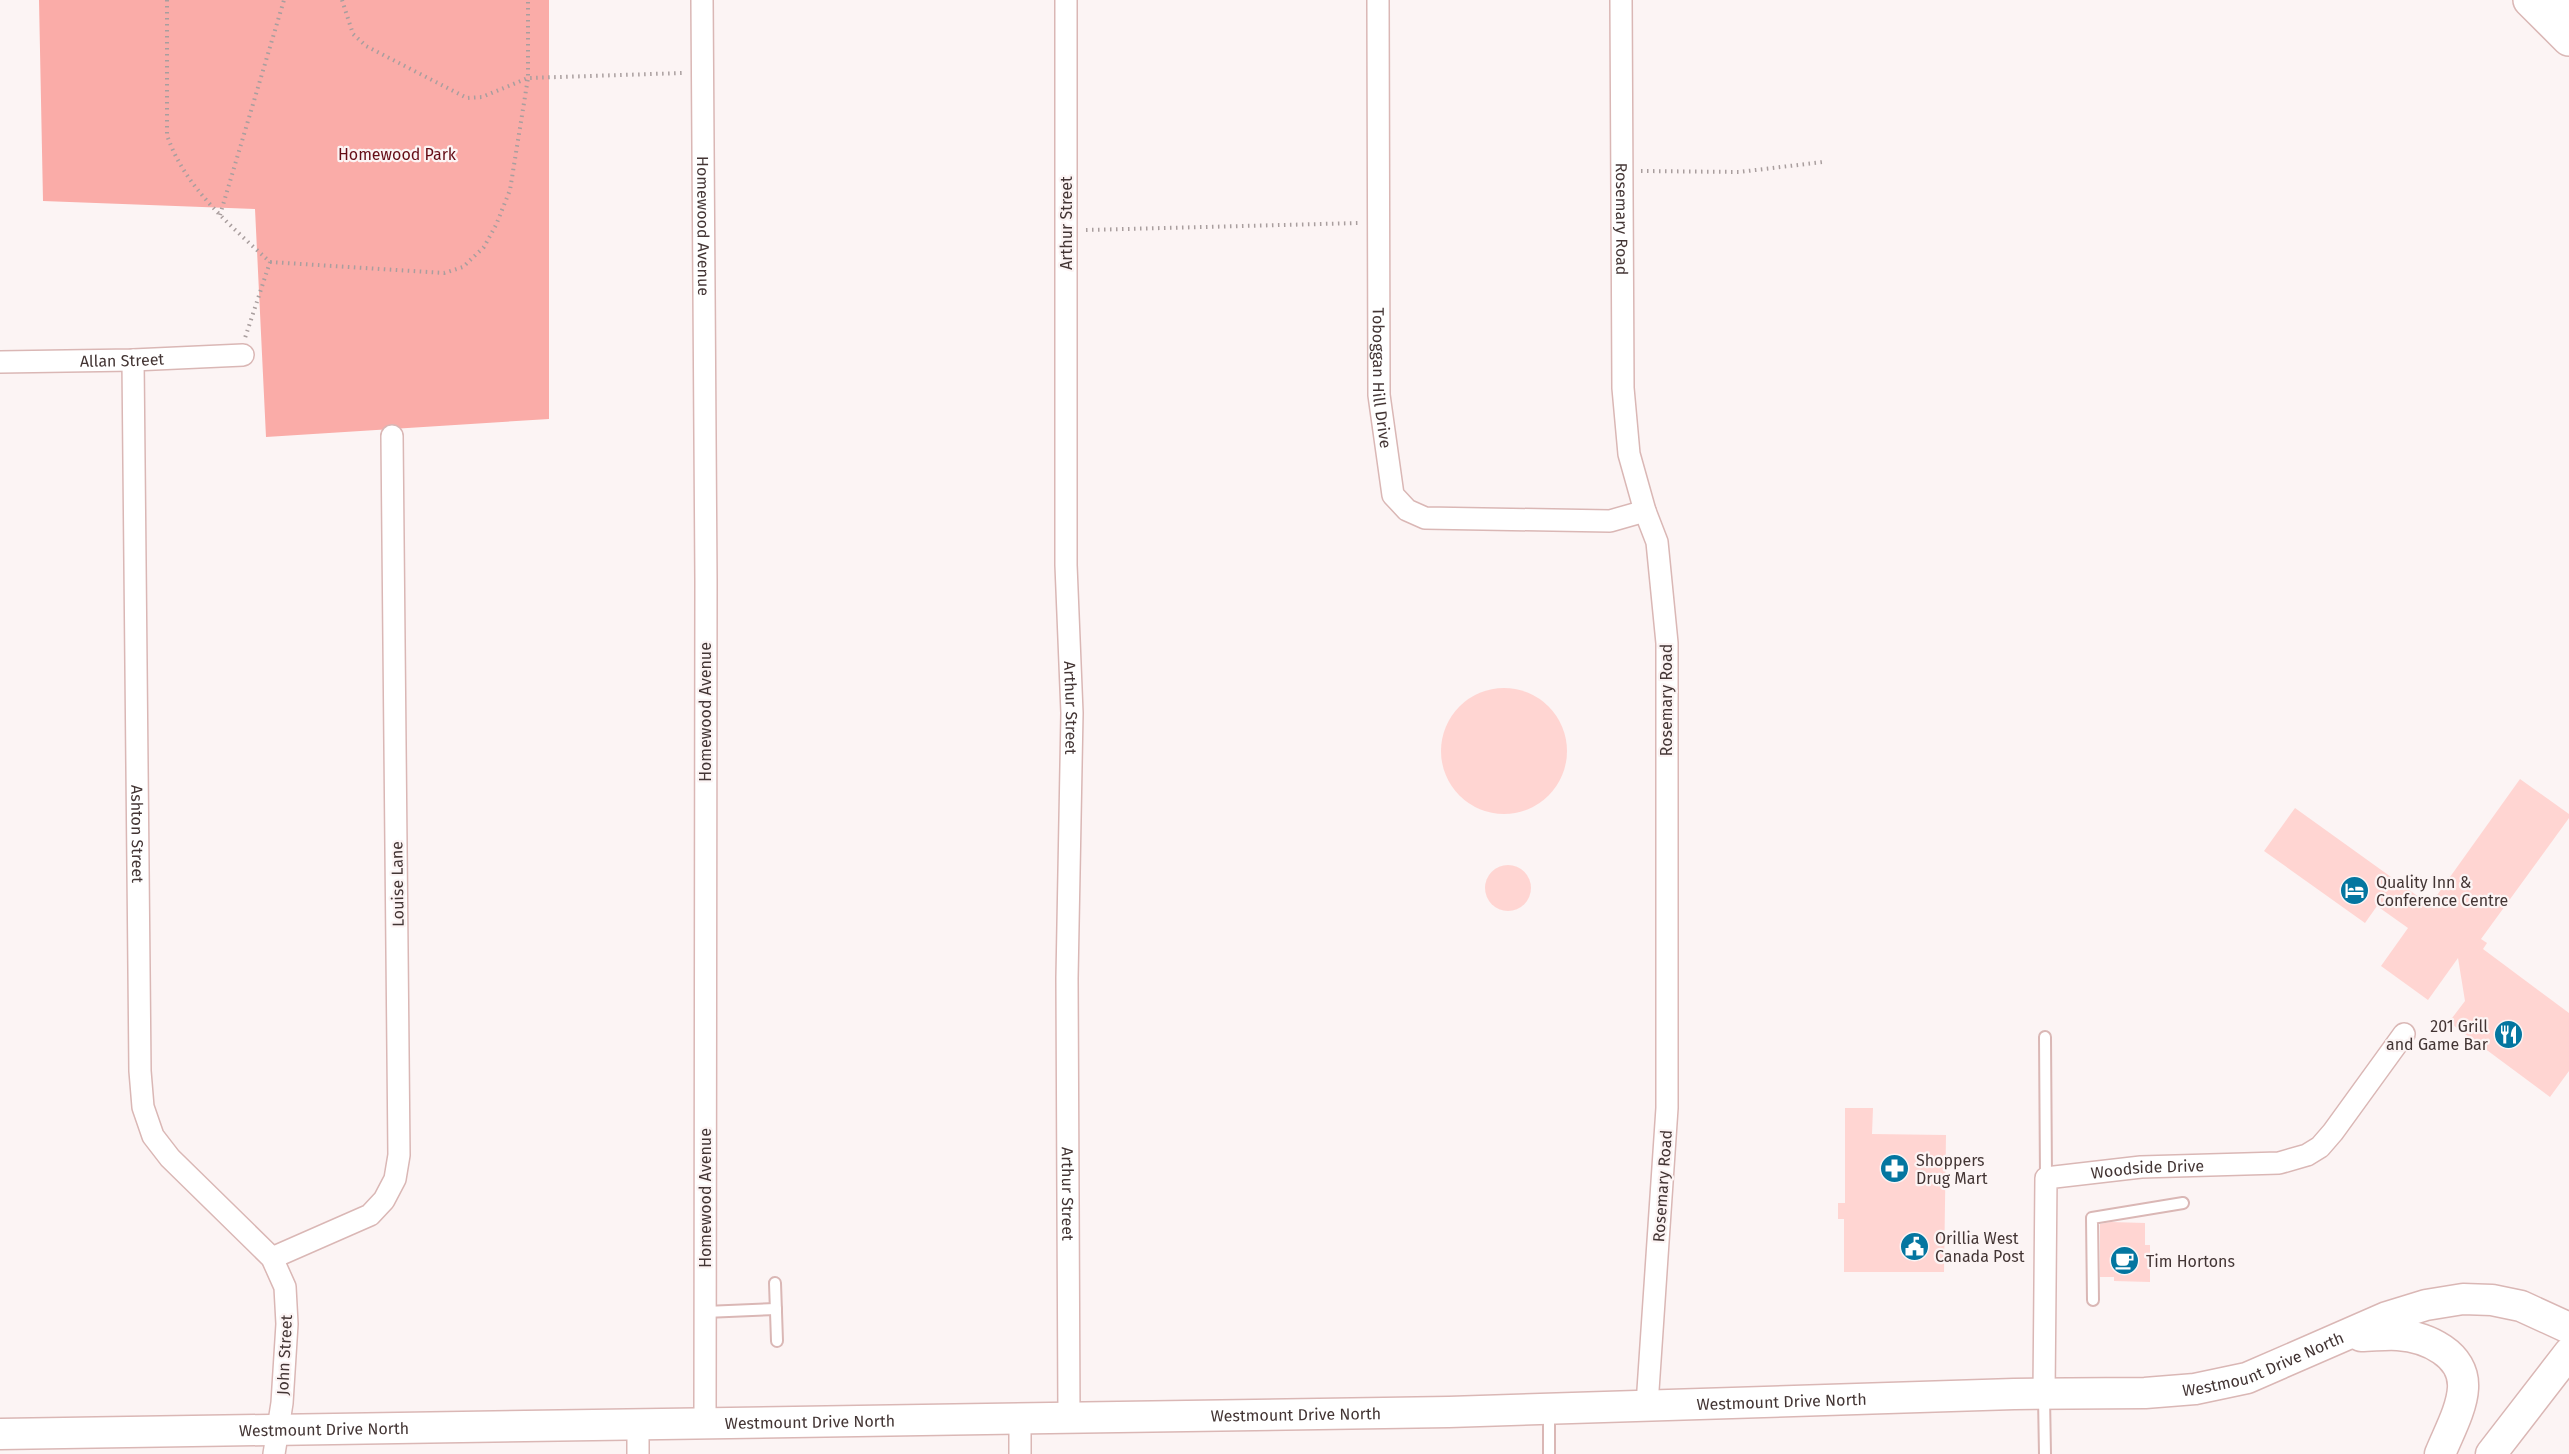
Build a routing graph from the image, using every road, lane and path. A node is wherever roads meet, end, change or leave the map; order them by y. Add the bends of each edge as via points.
1 (167, 0) edge
2 (284, 0) edge
3 (342, 0) edge
4 (528, 0) edge
5 (702, 0) edge
6 (1066, 0) edge
7 (1378, 0) edge
8 (1621, 0) edge
9 (2530, 0) edge
10 (2569, 39) edge
11 (702, 73) junction
12 (528, 78) junction
13 (1823, 162) dead end
14 (1622, 171) junction
15 (219, 215) junction
16 (1379, 223) junction
17 (1066, 231) junction
18 (270, 262) junction
19 (243, 355) joint
20 (133, 360) junction
21 (0, 362) edge
22 (392, 436) dead end
23 (1645, 511) junction
24 (2404, 1034) dead end
25 (2045, 1037) dead end
26 (2046, 1178) junction
27 (2184, 1203) dead end
28 (272, 1258) junction
29 (775, 1283) dead end
30 (2093, 1300) dead end
31 (776, 1309) junction
32 (705, 1312) junction
33 (2569, 1328) edge
34 (2340, 1337) junction
35 (777, 1341) dead end
36 (2569, 1353) edge
37 (2044, 1394) junction
38 (1647, 1405) junction
39 (1549, 1409) junction
40 (1020, 1417) junction
41 (1069, 1417) junction
42 (705, 1424) junction
43 (0, 1434) edge
44 (638, 1440) edge
45 (276, 1442) edge
46 (1020, 1454) edge
47 (1549, 1454) edge
48 (2045, 1454) edge
49 (2440, 1454) edge
50 (2491, 1454) edge

1 - 15 path via 167,135 181,167
2 - 15 path
3 - 12 path via 353,34 366,46 467,98 482,97
4 - 12 path
5 - 11 street, Homewood Avenue
6 - 17 street, Arthur Street
7 - 16 street, Toboggan Hill Drive
8 - 14 street, Rosemary Road
9 - 10 highway
11 - 12 path
11 - 32 street, Homewood Avenue
12 - 18 path via 510,190 484,247 463,267 444,273
13 - 14 path via 1739,172
14 - 23 street, Rosemary Road via 1623,388 1629,454
15 - 18 path
16 - 17 path
16 - 23 street, Toboggan Hill Drive via 1379,395 1393,495 1407,510 1425,518 1610,521
17 - 41 street, Arthur Street via 1066,565 1072,713 1067,978
18 - 19 path
19 - 20 street, Allan Street
20 - 21 street, Allan Street
20 - 28 street, Ashton Street via 142,1107 153,1136 170,1158
22 - 28 street, Louise Lane via 399,1155 396,1179 370,1215
23 - 38 street, Rosemary Road via 1657,542 1667,679 1667,1108
24 - 26 street, Woodside Drive via 2333,1132 2307,1155 2279,1163 2141,1167
25 - 26 lane
26 - 37 street
27 - 30 lane via 2092,1218
28 - 45 street, John Street via 285,1287 287,1324
29 - 31 lane
31 - 32 lane
31 - 35 lane
32 - 42 street, Homewood Avenue
33 - 34 street, Westmount Drive North via 2521,1306 2463,1299 2406,1311
34 - 37 street, Westmount Drive North via 2247,1378 2195,1389
34 - 49 street via 2398,1335 2433,1344 2451,1356 2459,1367 2463,1389
36 - 50 street
37 - 38 street, Westmount Drive North
37 - 48 lane
38 - 39 street, Westmount Drive North
39 - 41 street, Westmount Drive North
39 - 47 lane
40 - 41 street, Westmount Drive North
40 - 42 street, Westmount Drive North
40 - 46 street
42 - 44 street, Westmount Drive North
43 - 45 street, Westmount Drive North
44 - 45 street, Westmount Drive North

